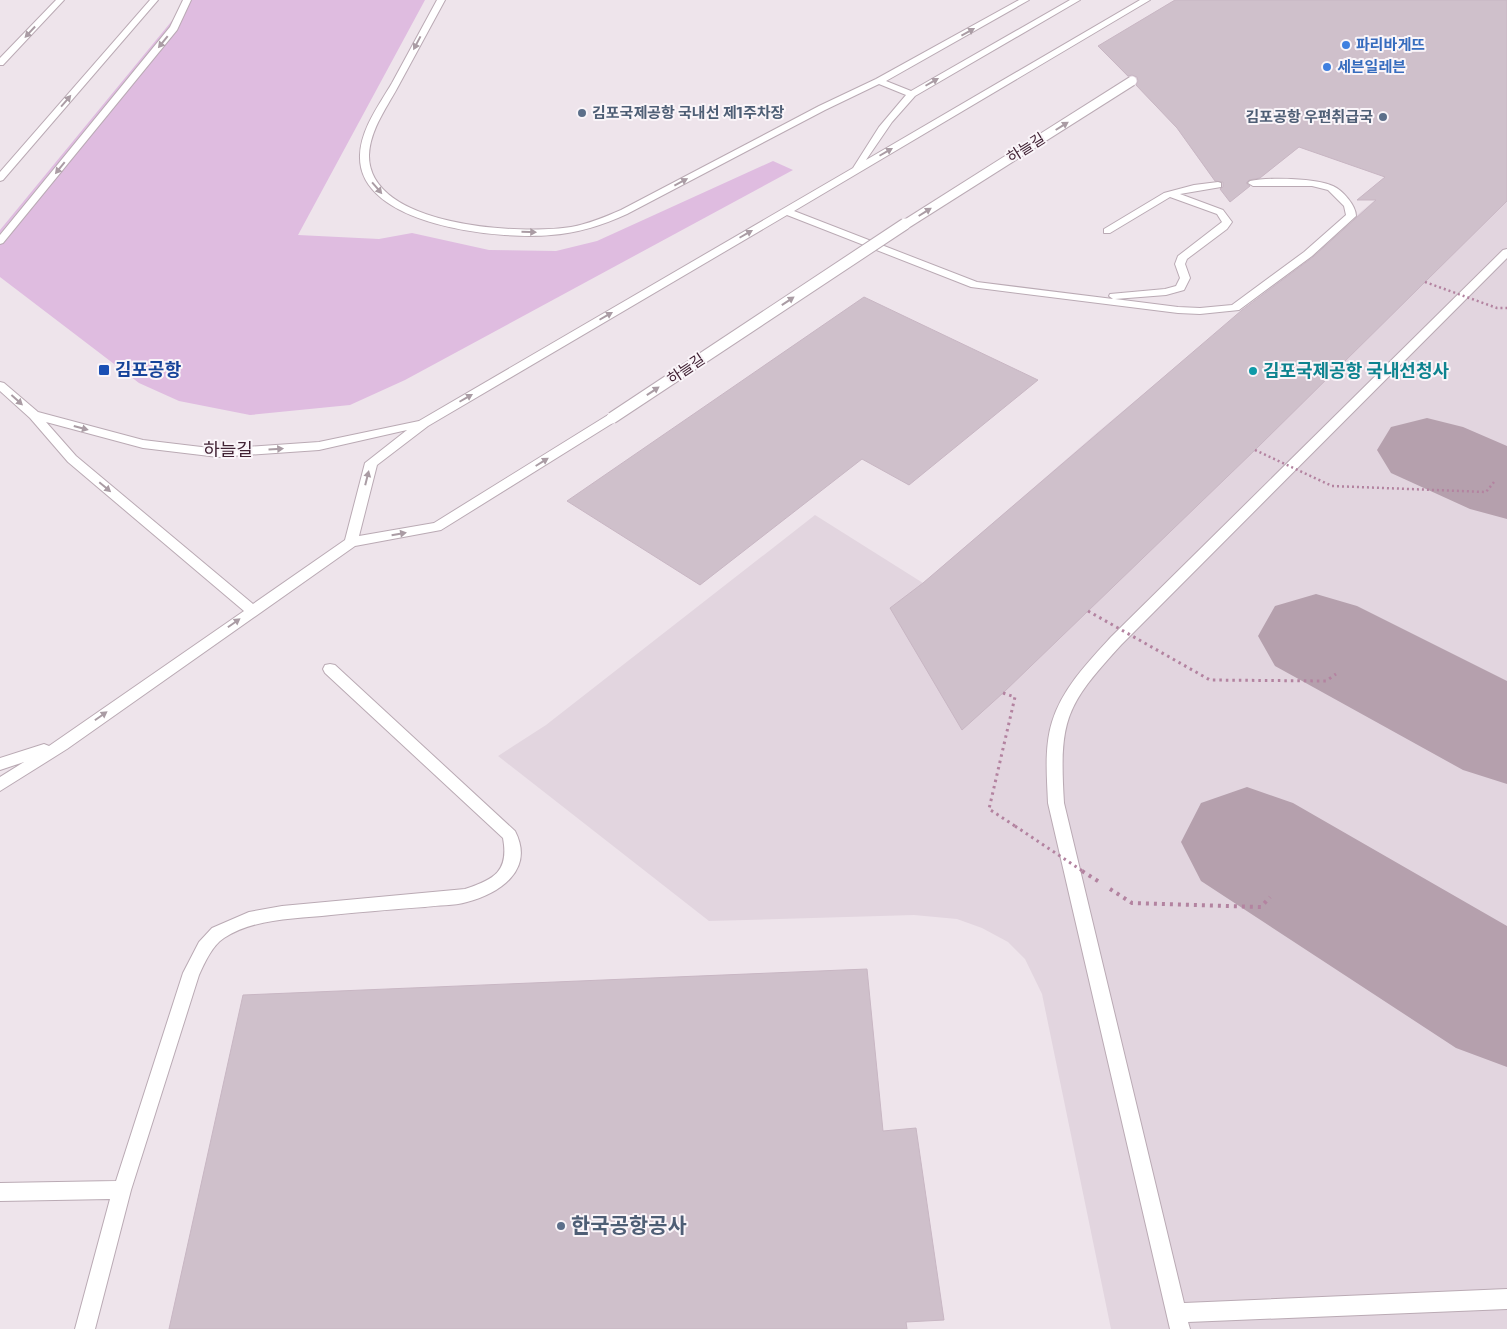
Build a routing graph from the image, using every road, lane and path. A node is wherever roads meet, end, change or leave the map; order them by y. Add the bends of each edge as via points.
1 (60, 0) edge
2 (154, 0) edge
3 (187, 0) edge
4 (440, 0) edge
5 (1024, 0) edge
6 (1076, 0) edge
7 (1146, 0) edge
8 (0, 63) edge
9 (879, 81) junction
10 (1132, 82) dead end
11 (912, 94) junction
12 (856, 170) junction
13 (0, 178) edge
14 (1253, 183) dead end
15 (1218, 185) dead end
16 (1170, 194) junction
17 (786, 211) junction
18 (1107, 231) dead end
19 (0, 241) edge
20 (1507, 252) edge
21 (1425, 282) dead end
22 (1078, 298) junction
23 (1507, 308) edge
24 (0, 385) edge
25 (34, 416) junction
26 (424, 423) junction
27 (1254, 450) dead end
28 (1494, 482) dead end
29 (351, 542) junction
30 (252, 610) junction
31 (1088, 611) dead end
32 (330, 669) dead end
33 (1336, 674) dead end
34 (1003, 693) dead end
35 (62, 744) junction
36 (0, 764) edge
37 (14, 776) junction
38 (0, 785) edge
39 (0, 790) edge
40 (1270, 897) dead end
41 (122, 1190) junction
42 (0, 1192) edge
43 (1507, 1299) edge
44 (1178, 1321) edge
45 (85, 1329) edge

1 -> 8 lane
13 -> 2 lane
3 -> 19 lane via 174,28
4 -> 9 lane via 368,134 363,152 367,174 376,189 392,202 457,227 534,232 570,230 597,224
9 -> 5 lane
11 -> 6 lane, 하늘길
12 -> 7 lane, 하늘길
9 - 11 lane
29 -> 10 lane, 하늘길, bridge via 438,527
11 - 12 lane, 하늘길 via 880,131
12 - 17 lane, 하늘길
14 - 22 lane via 1312,183 1331,188 1348,205 1350,216 1308,254 1234,308 1178,310
15 - 16 lane
16 - 18 lane
16 - 22 lane via 1220,212 1226,222 1224,227 1182,258 1180,264 1186,278 1180,288
17 - 22 lane via 975,285
26 -> 17 lane, 하늘길
20 - 44 lane via 1116,641 1069,700 1059,722 1056,803
21 - 23 path, bridge via 1497,308
24 -> 25 lane, 하늘길
25 -> 26 lane, 하늘길 via 143,444 218,453 319,446
25 -> 30 lane, 하늘길 via 72,459
29 -> 26 lane, 하늘길 via 371,463
27 - 28 path, bridge via 1332,486 1486,492
29 - 30 lane
35 -> 30 lane
31 - 33 path, bridge via 1210,680 1326,681
32 - 41 lane via 510,835 513,858 496,882 465,896 282,912 249,919 218,933 205,947 191,973
34 - 40 path, bridge via 1015,697 989,809 1132,903 1262,907
35 - 36 lane
35 - 37 lane
37 - 38 lane
37 - 39 lane
41 - 42 lane
41 - 45 lane
43 - 44 lane

